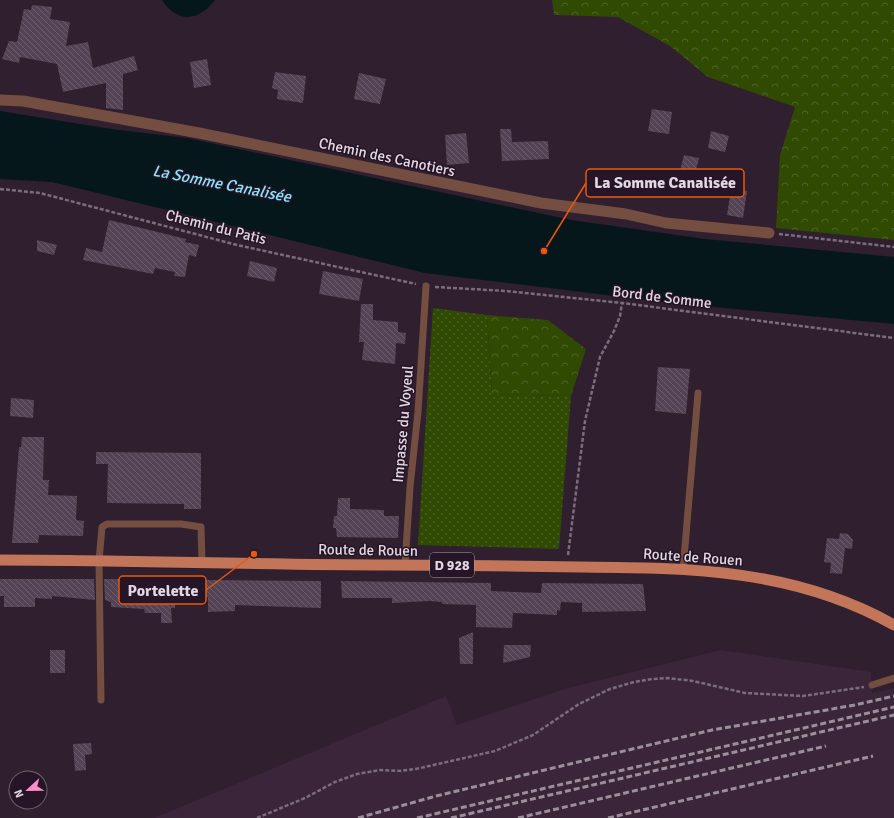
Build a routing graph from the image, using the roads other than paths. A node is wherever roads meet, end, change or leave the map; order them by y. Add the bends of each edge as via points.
1 (0, 100) edge
2 (769, 233) road end
3 (426, 286) road end
4 (698, 393) dead end
5 (0, 560) edge
6 (99, 561) junction
7 (202, 562) junction
8 (405, 565) junction
9 (683, 570) junction
10 (894, 625) edge
11 (894, 678) edge
12 (872, 685) road end
13 (101, 700) dead end

1 - 2 street, Chemin des Canotiers via 22,101 199,133 540,203 626,214 666,223
3 - 8 lane, Impasse du Voyeul
4 - 9 lane
5 - 6 main road, Route de Rouen / D 928
6 - 7 main road, Route de Rouen / D 928
6 - 7 lane via 102,527 107,524 176,524 200,527
6 - 13 lane
7 - 8 main road, Route de Rouen / D 928
8 - 9 main road, Route de Rouen / D 928
9 - 10 main road, Route de Rouen / D 928 via 740,574 786,583 839,600
11 - 12 lane

